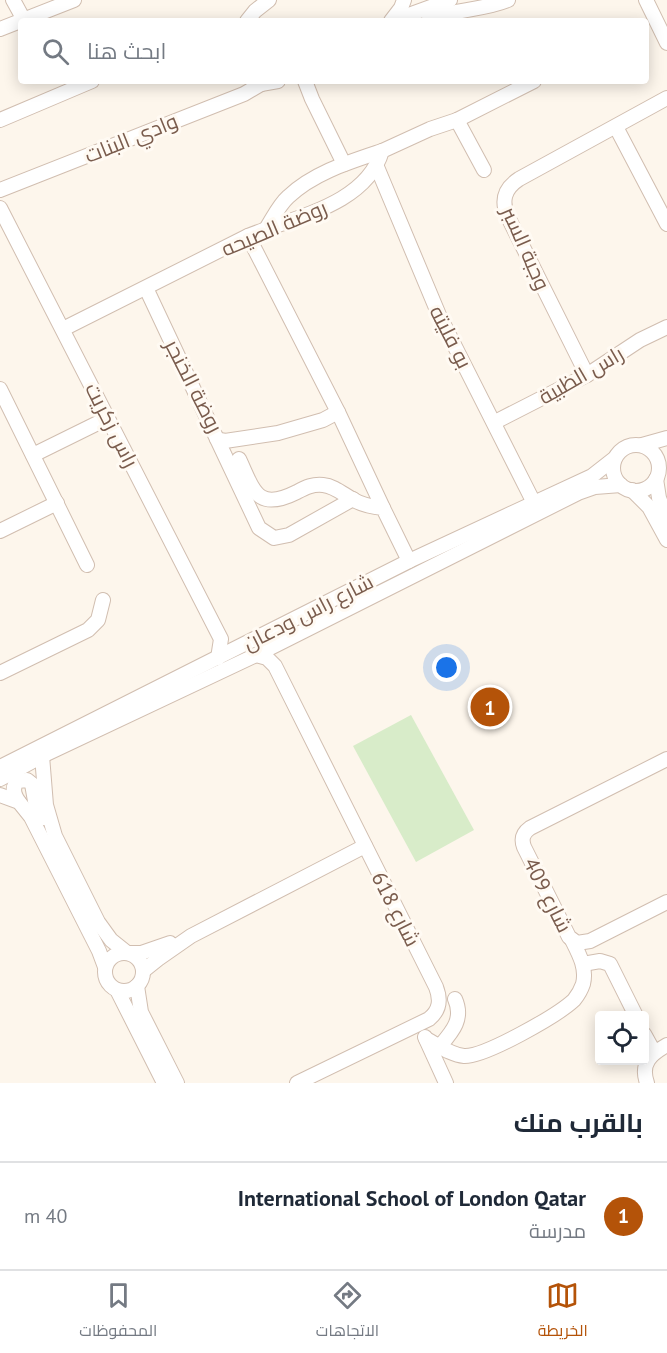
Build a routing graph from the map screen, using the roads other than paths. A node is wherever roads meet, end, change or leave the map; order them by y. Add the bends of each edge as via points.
1 (13, 0) edge
2 (74, 0) edge
3 (269, 0) edge
4 (404, 0) edge
5 (450, 0) edge
6 (508, 0) edge
7 (646, 0) edge
8 (253, 11) edge
9 (23, 18) edge
10 (29, 18) edge
11 (393, 18) edge
12 (399, 18) edge
13 (436, 18) edge
14 (18, 22) edge
15 (651, 22) edge
16 (0, 29) edge
17 (667, 43) edge
18 (85, 84) edge
19 (255, 84) edge
20 (307, 84) edge
21 (528, 84) edge
22 (667, 98) edge
23 (0, 120) edge
24 (457, 120) junction
25 (616, 127) junction
26 (382, 151) junction
27 (344, 164) junction
28 (377, 167) junction
29 (484, 170) dead end
30 (3, 189) edge
31 (1, 210) edge
32 (667, 224) edge
33 (266, 229) junction
34 (248, 237) junction
35 (146, 288) junction
36 (667, 327) edge
37 (63, 329) junction
38 (586, 375) junction
39 (0, 389) edge
40 (338, 412) junction
41 (5, 413) edge
42 (108, 418) junction
43 (495, 422) junction
44 (667, 438) edge
45 (217, 440) junction
46 (642, 445) junction
47 (33, 455) junction
48 (667, 456) edge
49 (615, 458) junction
50 (239, 459) dead end
51 (657, 474) junction
52 (626, 488) junction
53 (353, 500) junction
54 (57, 503) junction
55 (534, 503) junction
56 (383, 508) junction
57 (667, 519) edge
58 (0, 531) edge
59 (667, 540) edge
60 (409, 561) junction
61 (87, 565) dead end
62 (103, 600) dead end
63 (221, 639) junction
64 (277, 645) junction
65 (240, 647) junction
66 (256, 655) junction
67 (218, 658) junction
68 (275, 666) junction
69 (0, 673) edge
70 (42, 756) junction
71 (667, 759) edge
72 (0, 767) edge
73 (0, 779) edge
74 (0, 795) edge
75 (19, 802) junction
76 (55, 836) junction
77 (365, 846) junction
78 (667, 902) edge
79 (191, 936) junction
80 (573, 940) junction
81 (128, 953) junction
82 (583, 964) junction
83 (105, 967) junction
84 (143, 971) junction
85 (137, 986) junction
86 (117, 990) junction
87 (455, 999) dead end
88 (634, 1011) edge
89 (419, 1024) junction
90 (426, 1040) junction
91 (649, 1042) edge
92 (667, 1045) edge
93 (440, 1046) junction
94 (654, 1052) junction
95 (164, 1083) edge
96 (177, 1083) edge
97 (297, 1083) edge
98 (446, 1083) edge
99 (647, 1083) edge

1 - 9 street
2 - 10 street
3 - 8 street
4 - 11 street
5 - 12 street
6 - 13 street
7 - 15 street
14 - 16 street
15 - 17 street
18 - 23 street
19 - 30 street, وادي البنات via 244,94
20 - 27 street
21 - 24 street
22 - 25 street, وجبة السبر
24 - 26 street
24 - 29 street
25 - 32 street
25 - 38 street, وجبة السبر via 519,179 504,196 505,211
26 - 27 street
26 - 28 street, روضة الصيحه
27 - 33 street via 286,198
28 - 33 street, روضة الصيحه via 323,210
28 - 43 street, بو فليته via 439,315
30 - 31 street, راس زكريت
31 - 37 street, راس زكريت
33 - 34 street, روضة الصيحه
34 - 35 street, روضة الصيحه
34 - 40 street
35 - 37 street, روضة الصيحه
35 - 45 street, روضة الخنجر
36 - 38 street, راس الظبية
37 - 42 street, راس زكريت
38 - 43 street, راس الظبية
39 - 41 street
40 - 45 street, روضة الخنجر via 278,433
40 - 56 street
41 - 47 street
42 - 47 street
42 - 63 street, راس زكريت
43 - 55 street, بو فليته
44 - 46 street
45 - 53 street via 259,528 274,538 289,535
46 - 49 street via 629,446
46 - 51 street via 654,454
47 - 54 street
48 - 51 street
49 - 52 street via 613,472
49 - 55 street, شارع راس ودعان via 592,476
50 - 53 street via 255,491 265,500 278,500 321,484
51 - 52 street via 648,487 637,491
51 - 57 street via 658,498
52 - 59 street via 649,507
52 - 64 street, شارع راس ودعان via 604,485 586,490
53 - 56 street
54 - 58 street
54 - 61 street
55 - 60 street, شارع راس ودعان
56 - 60 street
60 - 65 street, شارع راس ودعان
62 - 69 street via 98,620 88,630
63 - 65 street
63 - 67 street
64 - 66 street, شارع راس ودعان
64 - 68 street via 273,654
65 - 67 street, شارع راس ودعان
66 - 68 street
66 - 70 street, شارع راس ودعان
67 - 72 street, شارع راس ودعان
68 - 77 street, شارع 618
70 - 73 street, شارع راس ودعان
70 - 76 street via 46,805
71 - 80 street, شارع 409 via 530,828 524,835 524,847
74 - 75 street
75 - 76 street via 14,786 27,780
75 - 83 street via 31,817
76 - 81 street via 98,922 111,940
77 - 79 street
77 - 89 street, شارع 618 via 438,992 437,1012
78 - 80 street, شارع 409 via 587,942
79 - 81 street via 152,950
79 - 84 street
80 - 82 street
81 - 83 street via 115,955
81 - 84 street via 140,962
82 - 88 street via 600,960 610,964
82 - 93 street via 582,986 573,1000 524,1032 471,1055 459,1055
83 - 86 street via 108,983
84 - 85 street
85 - 86 street via 128,991
85 - 96 street via 141,1012
86 - 95 street
87 - 93 street via 458,1019
89 - 90 street
89 - 97 street, شارع 618
90 - 93 street
90 - 98 street
91 - 94 street
92 - 94 street
94 - 99 street via 645,1063

